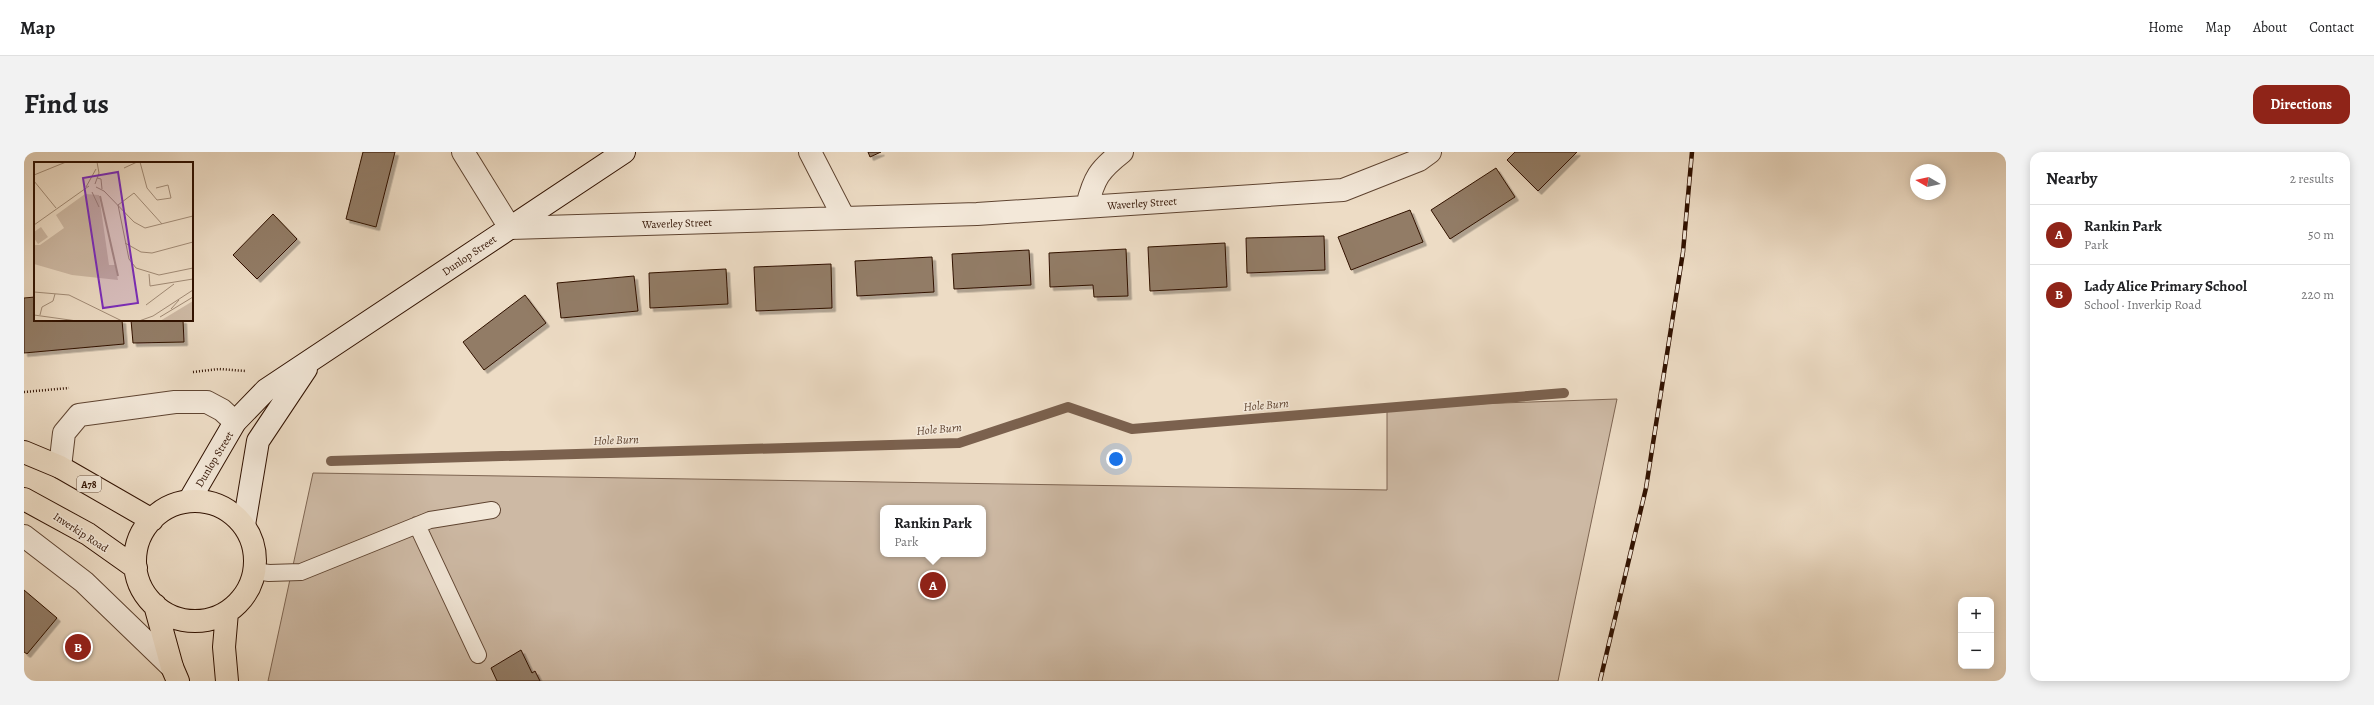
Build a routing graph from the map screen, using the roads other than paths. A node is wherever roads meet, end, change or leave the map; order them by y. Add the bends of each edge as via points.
1 (463, 152) edge
2 (624, 152) edge
3 (810, 152) edge
4 (1122, 152) edge
5 (1430, 152) edge
6 (1087, 206) junction
7 (844, 218) junction
8 (510, 228) junction
9 (314, 358) junction
10 (235, 422) junction
11 (24, 452) edge
12 (60, 467) junction
13 (24, 498) edge
14 (189, 501) junction
15 (492, 510) dead end
16 (152, 520) junction
17 (244, 525) junction
18 (417, 525) junction
19 (24, 536) edge
20 (136, 568) junction
21 (254, 571) junction
22 (155, 605) junction
23 (227, 612) junction
24 (478, 655) dead end
25 (175, 674) edge
26 (227, 681) edge

1 - 8 street
2 - 8 street, Dunlop Street
3 - 7 street
4 - 6 street via 1102,167 1092,184
5 - 6 street, Waverley Street via 1419,160 1343,190
6 - 7 street, Waverley Street via 977,214
7 - 8 street, Waverley Street
8 - 9 street, Dunlop Street
9 - 10 street, Dunlop Street via 266,390
9 - 17 street, Dunlop Street via 258,441
10 - 12 street via 222,410 207,402 175,402 79,415 64,433
10 - 14 street, Dunlop Street
11 - 12 highway, A78
12 - 16 highway, A78
13 - 20 highway, Inverkip Road via 88,534
14 - 16 highway via 169,507
14 - 17 highway via 210,502 229,511
15 - 18 lane via 430,520
16 - 20 highway via 136,551
17 - 21 highway via 255,555
18 - 21 lane via 300,572
18 - 24 lane
19 - 25 street via 84,582
20 - 22 highway via 140,582
21 - 23 highway via 249,587 240,601
22 - 23 highway via 168,614 182,619 213,618
22 - 25 highway
23 - 26 highway via 224,647

